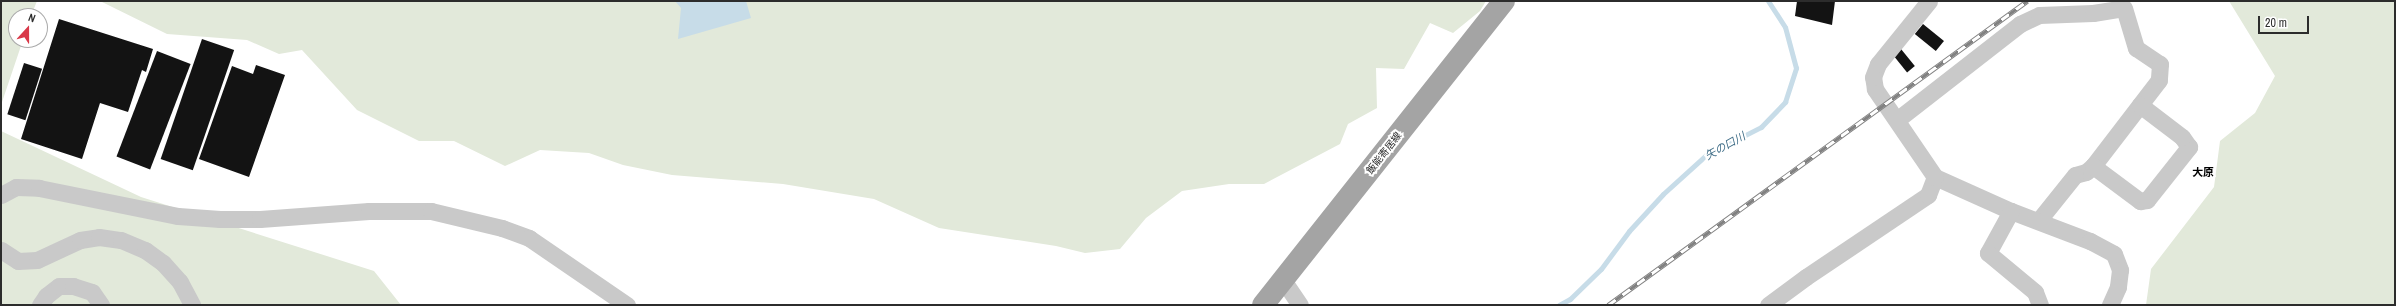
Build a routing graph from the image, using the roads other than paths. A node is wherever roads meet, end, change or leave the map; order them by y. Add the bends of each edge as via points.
1 (1504, 1) edge
2 (1929, 1) edge
3 (2140, 105) junction
4 (1898, 119) junction
5 (2093, 166) junction
6 (1935, 177) junction
7 (1, 195) edge
8 (2011, 211) junction
9 (2039, 220) junction
10 (1, 250) edge
11 (1283, 280) junction
12 (40, 305) edge
13 (101, 305) edge
14 (192, 305) edge
15 (627, 305) edge
16 (1263, 305) edge
17 (1300, 305) edge
18 (1768, 305) edge
19 (2040, 305) edge
20 (2110, 305) edge

1 - 11 main road, 飯能寄居線
2 - 4 street via 1878,64 1873,77 1875,89
3 - 4 street via 2159,80 2160,64 2136,48 2124,8 2093,13 2039,14 2020,24
3 - 5 street
3 - 5 street via 2182,137 2189,147 2166,177 2147,200 2140,201
4 - 6 street
5 - 9 street via 2086,172 2075,175
6 - 8 street
6 - 18 street via 1928,195
7 - 15 street via 16,187 39,188 178,216 220,218 260,219 370,211 431,211 529,238
8 - 9 street
8 - 19 street via 1988,253 2035,292
9 - 20 street via 2114,254 2120,270 2118,287
10 - 14 street via 18,261 37,260 80,240 99,237 121,240 145,250 163,263 180,282
11 - 16 main road, 飯能寄居線
11 - 17 street
12 - 13 street via 46,296 59,286 73,286 92,292

